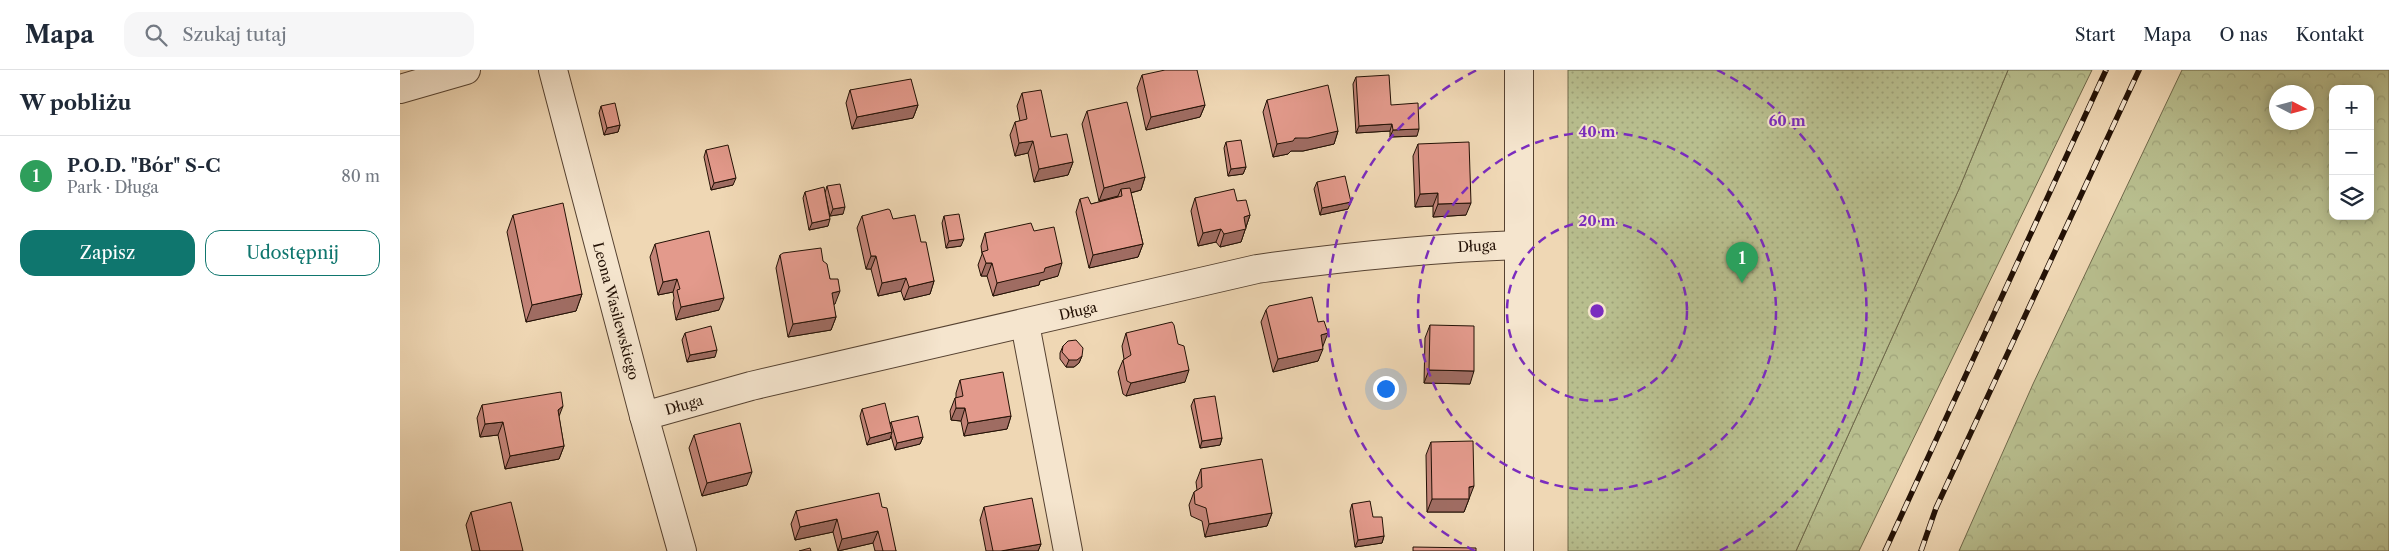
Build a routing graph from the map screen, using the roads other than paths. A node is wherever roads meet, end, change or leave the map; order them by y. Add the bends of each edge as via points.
1 (466, 70) edge
2 (553, 70) edge
3 (1519, 70) edge
4 (400, 89) edge
5 (1519, 244) junction
6 (1025, 324) junction
7 (644, 416) junction
8 (682, 551) edge
9 (1068, 551) edge
10 (1519, 551) edge

1 - 4 street
2 - 7 street, Leona Wasilewskiego
3 - 5 street
5 - 6 street, Długa via 1430,249 1257,269
5 - 10 street
6 - 7 street, Długa via 751,386
6 - 9 street
7 - 8 street, Leona Wasilewskiego

